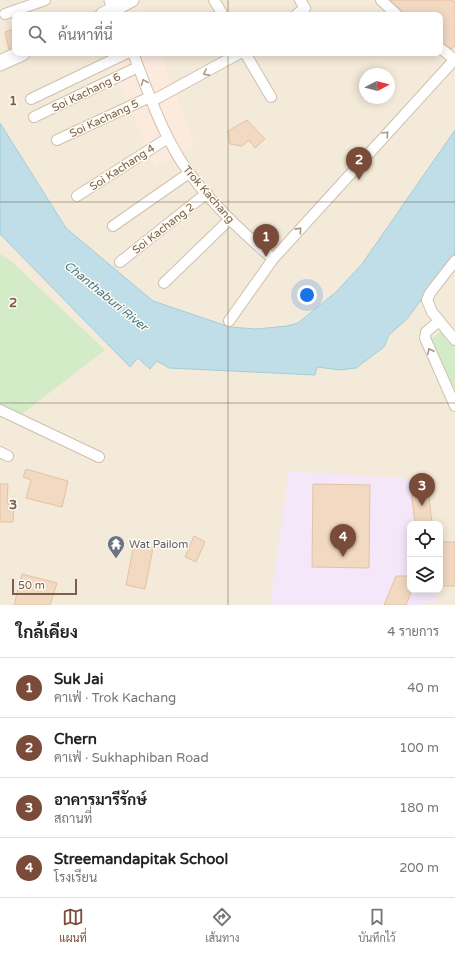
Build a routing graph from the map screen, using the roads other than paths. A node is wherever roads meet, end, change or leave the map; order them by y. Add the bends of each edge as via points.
1 (45, 0) edge
2 (132, 0) edge
3 (214, 0) edge
4 (300, 0) edge
5 (381, 0) edge
6 (112, 10) edge
7 (221, 12) edge
8 (300, 12) edge
9 (394, 12) edge
10 (5, 14) dead end
11 (443, 50) edge
12 (16, 56) edge
13 (121, 56) edge
14 (133, 56) edge
15 (234, 56) edge
16 (247, 56) edge
17 (455, 59) edge
18 (0, 64) edge
19 (138, 67) junction
20 (271, 97) dead end
21 (31, 99) dead end
22 (151, 99) junction
23 (34, 117) dead end
24 (168, 138) junction
25 (57, 140) dead end
26 (189, 173) junction
27 (207, 194) junction
28 (77, 196) dead end
29 (230, 219) junction
30 (113, 226) dead end
31 (273, 259) junction
32 (455, 261) edge
33 (120, 262) dead end
34 (164, 283) dead end
35 (228, 321) dead end
36 (439, 321) junction
37 (455, 340) edge
38 (455, 406) edge
39 (0, 410) edge
40 (99, 457) dead end

1 - 10 street
2 - 6 street
3 - 7 street
4 - 8 street via 305,8
5 - 9 street
11 - 17 street
12 - 18 main road
13 - 21 street
14 - 19 street, Trok Kachang
15 -> 22 street, Soi Kachang 5
16 - 20 street
31 -> 17 street
22 -> 19 street, Trok Kachang
19 - 23 street, Soi Kachang 6
22 - 24 street, Trok Kachang
22 - 25 street, Soi Kachang 5
24 - 26 street, Trok Kachang
24 - 28 street, Soi Kachang 4
26 - 27 street, Trok Kachang
26 - 30 street
27 - 29 street, Trok Kachang
27 - 33 street, Soi Kachang 2
29 - 31 street, Trok Kachang
29 - 34 street
31 - 35 street
32 - 36 street via 428,296 429,308
36 - 37 street
38 -> 36 street via 425,338 426,332
39 - 40 street

